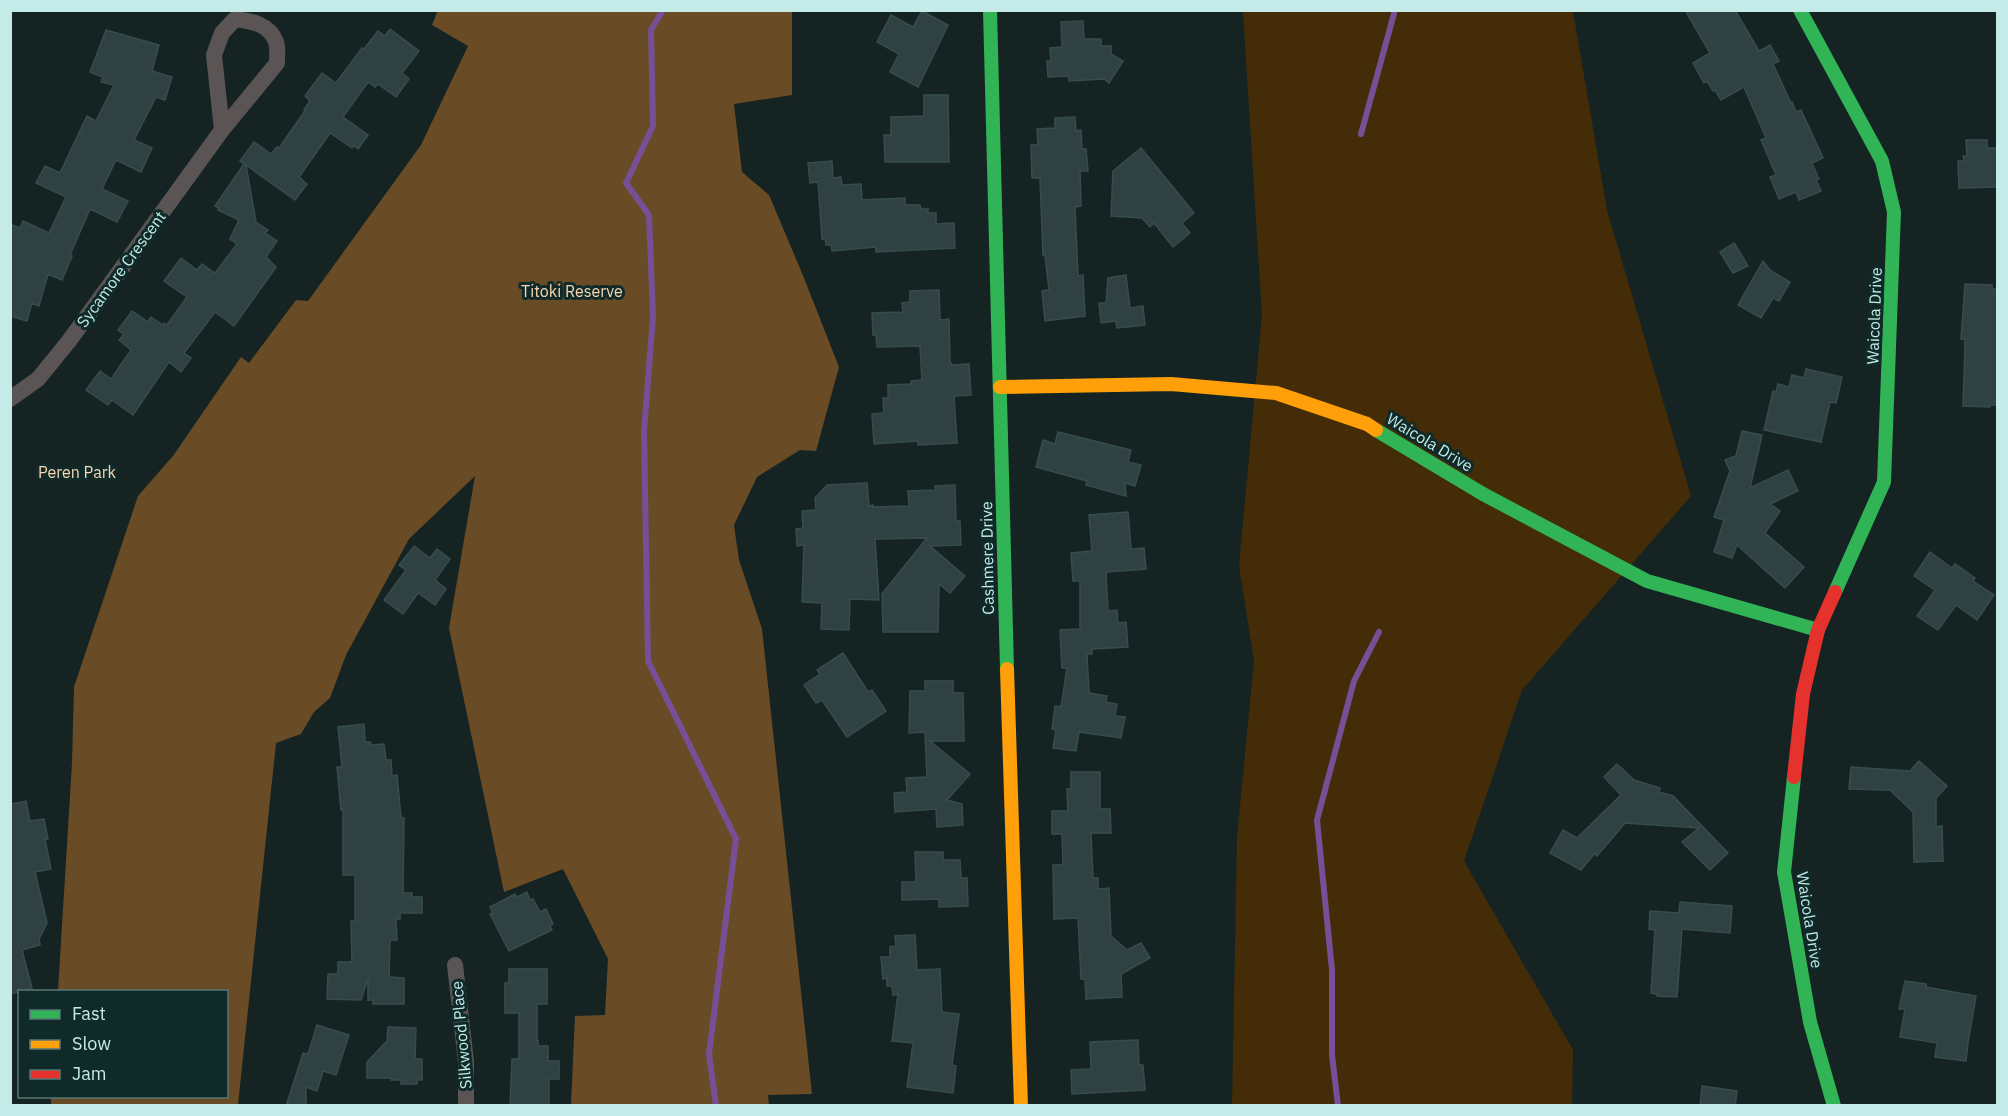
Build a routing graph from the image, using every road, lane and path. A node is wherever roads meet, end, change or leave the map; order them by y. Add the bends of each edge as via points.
1 (990, 10) edge
2 (1800, 10) edge
3 (222, 130) junction
4 (1000, 387) junction
5 (10, 399) edge
6 (1818, 630) junction
7 (455, 965) dead end
8 (466, 1106) edge
9 (1021, 1106) edge
10 (1834, 1106) edge

1 - 4 street, Cashmere Drive
2 - 6 street, Waicola Drive via 1882,160 1894,212 1884,482
3 - 3 street, Sycamore Crescent via 277,63 277,43 268,30 254,21 235,19 222,33 214,55
3 - 5 street, Sycamore Crescent via 69,341 38,379
4 - 6 street, Waicola Drive via 1172,384 1276,393 1367,424 1483,494 1647,581
4 - 9 street, Cashmere Drive
6 - 10 street, Waicola Drive via 1803,694 1784,872 1810,1022
7 - 8 street, Silkwood Place via 466,1062

